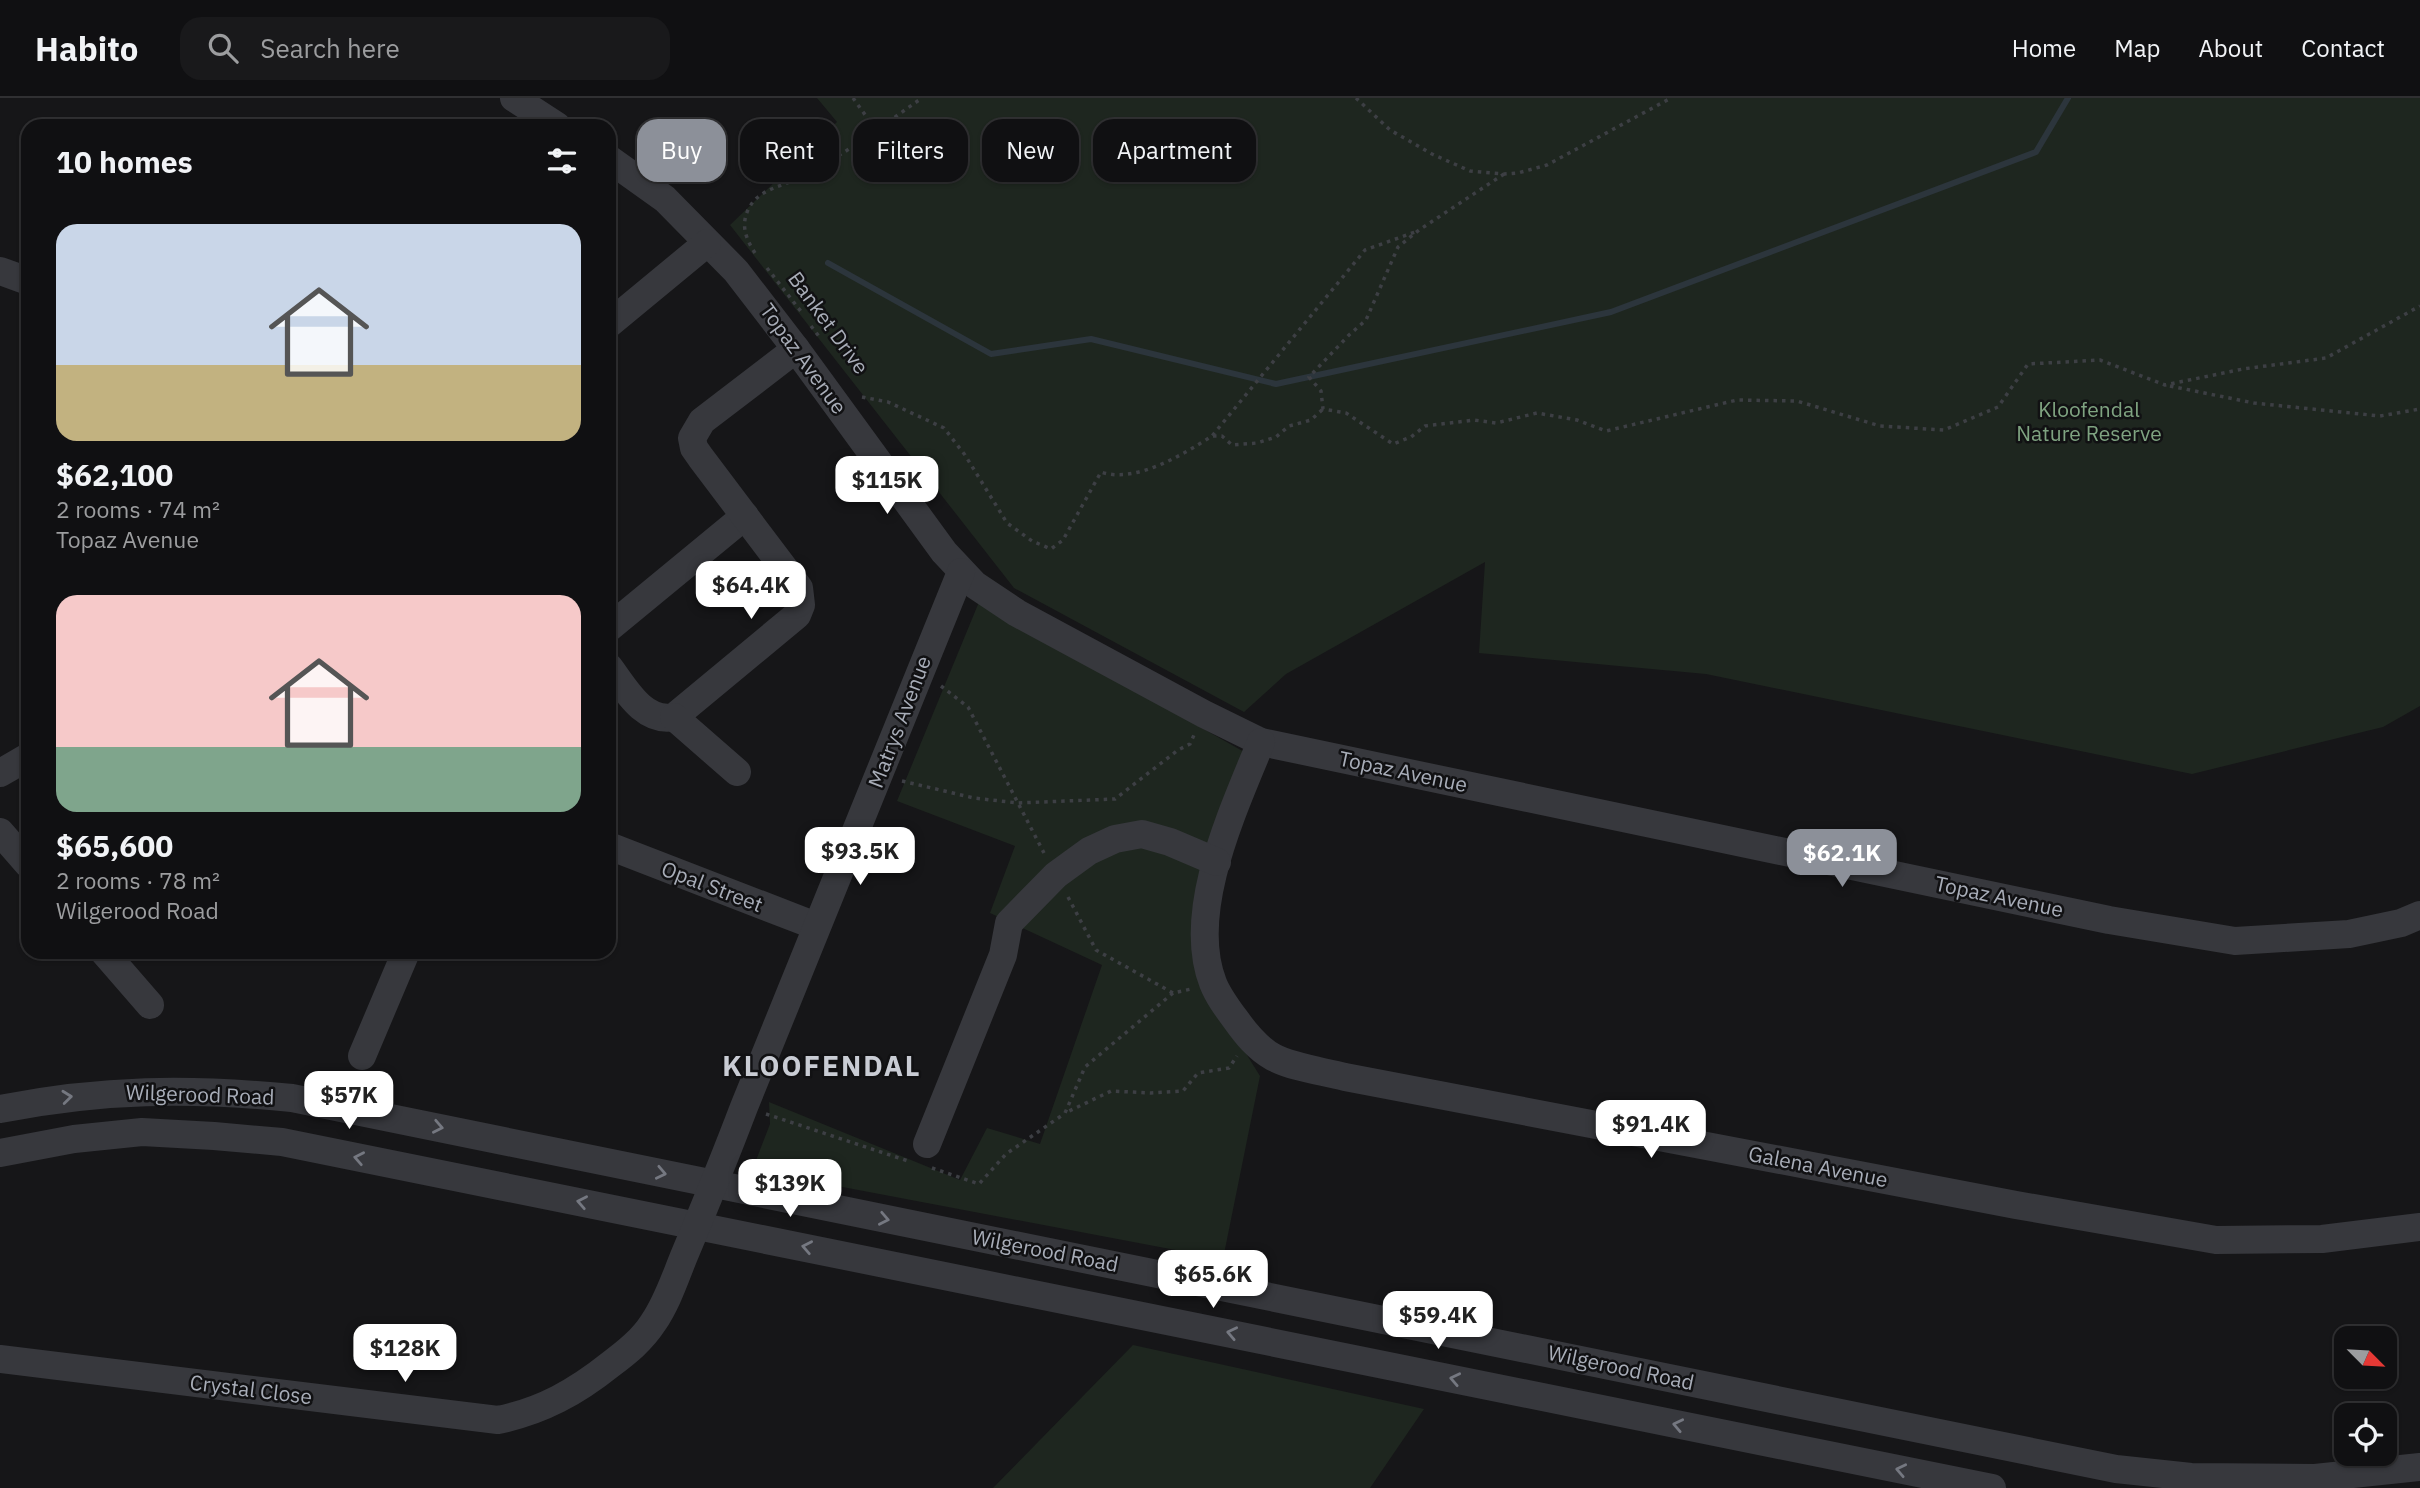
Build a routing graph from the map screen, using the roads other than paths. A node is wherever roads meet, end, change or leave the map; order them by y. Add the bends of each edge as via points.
1 (514, 98) edge
2 (546, 119) edge
3 (616, 164) edge
4 (707, 243) junction
5 (0, 271) edge
6 (21, 278) edge
7 (616, 318) edge
8 (796, 349) junction
9 (745, 516) junction
10 (961, 572) junction
11 (616, 622) edge
12 (616, 676) edge
13 (674, 717) junction
14 (1261, 743) junction
15 (21, 761) edge
16 (737, 772) dead end
17 (0, 774) edge
18 (0, 832) edge
19 (616, 849) edge
20 (21, 856) edge
21 (1217, 862) junction
22 (2420, 915) edge
23 (816, 926) junction
24 (110, 959) edge
25 (403, 959) edge
26 (150, 1005) dead end
27 (362, 1056) dead end
28 (0, 1109) edge
29 (927, 1144) dead end
30 (0, 1153) edge
31 (715, 1184) junction
32 (697, 1225) junction
33 (2420, 1227) edge
34 (0, 1359) edge
35 (2420, 1466) edge
36 (1992, 1488) edge

1 - 2 street
3 - 4 street, Topaz Avenue via 665,199
4 - 7 street
4 - 8 street, Topaz Avenue via 736,271
5 - 6 street
8 - 9 street via 702,421 692,438 694,448
8 - 10 street, Topaz Avenue
9 - 11 street
9 - 13 street via 799,588 801,605 797,615
10 - 14 street, Topaz Avenue via 1017,613
10 - 23 street, Matrys Avenue
12 - 13 street via 650,714
13 - 16 street
14 - 21 street, Galena Avenue
14 - 22 street, Topaz Avenue via 2095,917 2235,941 2349,934
15 - 17 street
18 - 20 street
19 - 23 street, Opal Street
21 - 29 street via 1142,834 1089,851 1056,875 1009,923 1003,955
21 - 33 street, Galena Avenue via 1205,946 1213,983 1249,1038 1274,1057 1345,1077 2216,1240 2322,1239
23 - 31 street, Matrys Avenue
24 - 26 street
25 - 27 street
28 -> 31 street, Wilgerood Road via 120,1091 273,1096
32 -> 30 street, Wilgerood Road via 282,1142 142,1132
31 - 32 street, Crystal Close
31 -> 35 street, Wilgerood Road via 2116,1469 2191,1478 2315,1478
32 - 34 street, Crystal Close via 662,1308 642,1337 585,1385 520,1416 498,1420
36 -> 32 street, Wilgerood Road

